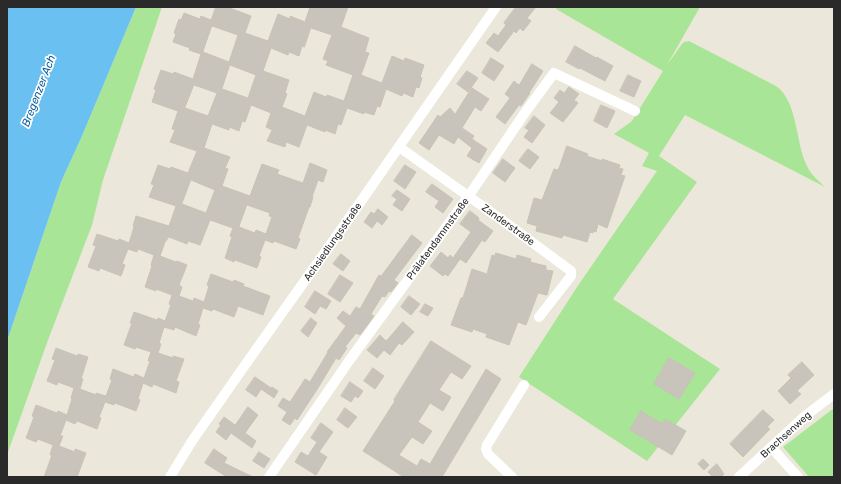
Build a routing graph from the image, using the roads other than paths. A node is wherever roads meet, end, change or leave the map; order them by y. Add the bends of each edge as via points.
1 (496, 7) edge
2 (635, 111) dead end
3 (399, 147) junction
4 (468, 197) junction
5 (539, 317) dead end
6 (524, 385) dead end
7 (834, 394) edge
8 (771, 447) junction
9 (170, 477) edge
10 (269, 477) edge
11 (512, 477) edge
12 (739, 477) edge
13 (798, 477) edge

1 - 3 street, Achsiedlungsstraße
2 - 4 street, Prälatendammstraße via 554,73
3 - 4 street, Zanderstraße
3 - 9 street, Achsiedlungsstraße via 189,445
4 - 5 street, Zanderstraße via 571,272 571,276
4 - 10 street, Prälatendammstraße
6 - 11 street via 486,445 488,454
7 - 8 street, Brachsenweg
8 - 12 street, Brachsenweg
8 - 13 street

